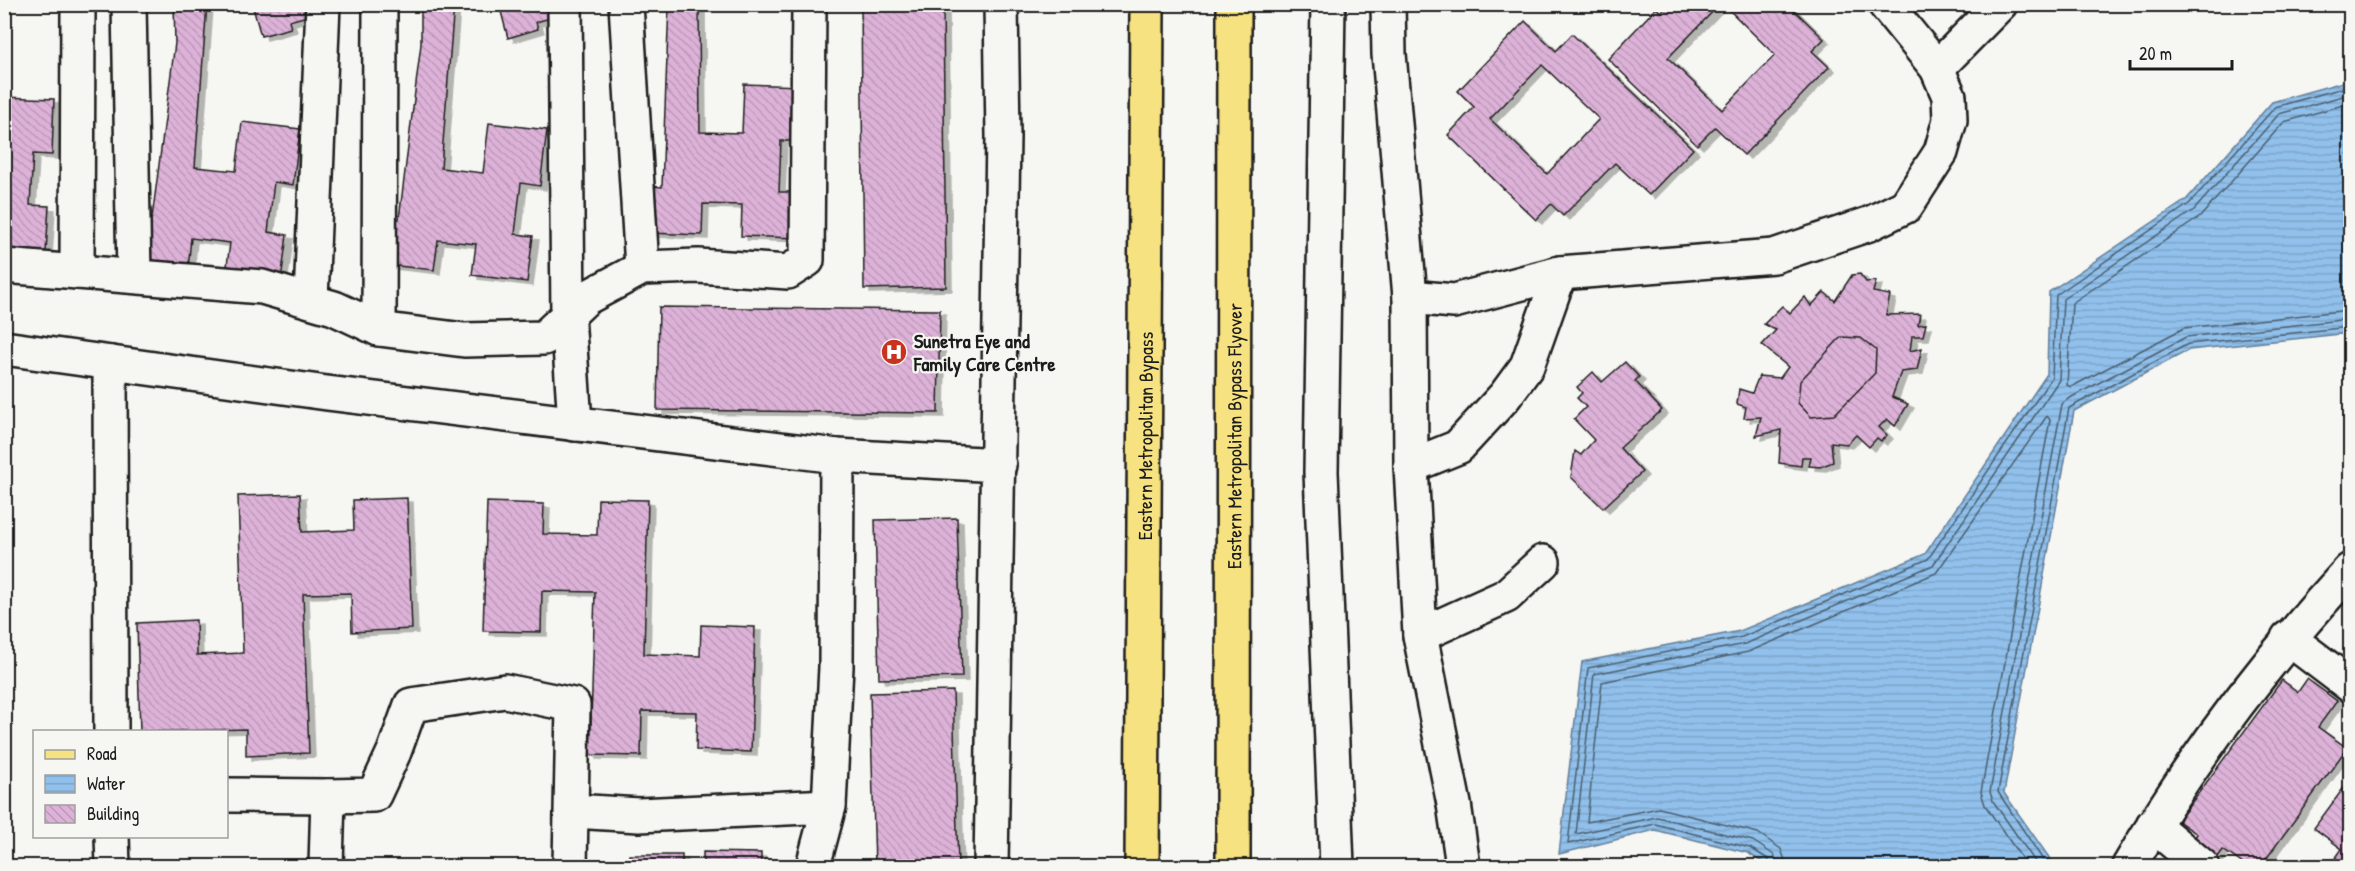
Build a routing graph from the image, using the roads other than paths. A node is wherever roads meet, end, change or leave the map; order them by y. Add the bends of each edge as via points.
1 (78, 4) edge
2 (129, 4) edge
3 (323, 4) edge
4 (380, 4) edge
5 (565, 4) edge
6 (626, 4) edge
7 (809, 4) edge
8 (1001, 4) edge
9 (1147, 4) edge
10 (1234, 4) edge
11 (1328, 4) edge
12 (1388, 4) edge
13 (1885, 4) edge
14 (2000, 4) edge
15 (1937, 68) junction
16 (4, 266) edge
17 (642, 268) junction
18 (77, 272) junction
19 (1560, 273) junction
20 (134, 276) junction
21 (1410, 297) junction
22 (311, 300) junction
23 (568, 315) junction
24 (379, 329) junction
25 (4, 348) edge
26 (110, 363) junction
27 (575, 424) junction
28 (837, 456) junction
29 (999, 465) junction
30 (1411, 466) junction
31 (1543, 562) dead end
32 (2350, 570) edge
33 (1420, 635) junction
34 (2288, 638) junction
35 (2350, 685) edge
36 (111, 730) edge
37 (228, 795) edge
38 (328, 796) junction
39 (830, 806) junction
40 (573, 811) junction
41 (2153, 825) junction
42 (112, 838) edge
43 (113, 867) edge
44 (326, 867) edge
45 (570, 867) edge
46 (813, 867) edge
47 (991, 867) edge
48 (1142, 867) edge
49 (1233, 867) edge
50 (1337, 867) edge
51 (1463, 867) edge
52 (2129, 867) edge
53 (2202, 867) edge

1 - 18 street
2 - 20 street
3 - 22 street
4 - 24 street
5 - 23 street
6 - 17 street
7 - 17 street via 807,260 788,272 698,266
8 - 29 street via 1004,137
9 - 48 main road, Eastern Metropolitan Bypass
10 - 49 main road, Eastern Metropolitan Bypass Flyover
11 - 50 street via 1321,472
12 - 21 street
13 - 15 street
14 - 15 street
15 - 19 street via 1949,96 1950,120 1941,152 1906,206 1869,224 1774,256
16 - 18 street
17 - 23 street via 604,286
18 - 20 street
19 - 21 street via 1454,301
19 - 30 street via 1527,366 1505,396 1458,447
20 - 22 street via 262,287
21 - 30 street
22 - 24 street via 357,316
23 - 24 street via 544,338 464,340
23 - 27 street
25 - 26 street
26 - 27 street
26 - 36 street
27 - 28 street
28 - 29 street
28 - 39 street via 836,667
29 - 47 street
30 - 33 street
31 - 33 street via 1506,596
32 - 34 street
33 - 51 street
34 - 35 street
34 - 41 street
37 - 38 street
38 - 40 street via 374,795 411,705 505,691 573,705
38 - 44 street
39 - 40 street via 639,815
39 - 46 street
40 - 45 street
41 - 52 street
41 - 53 street
42 - 43 street

